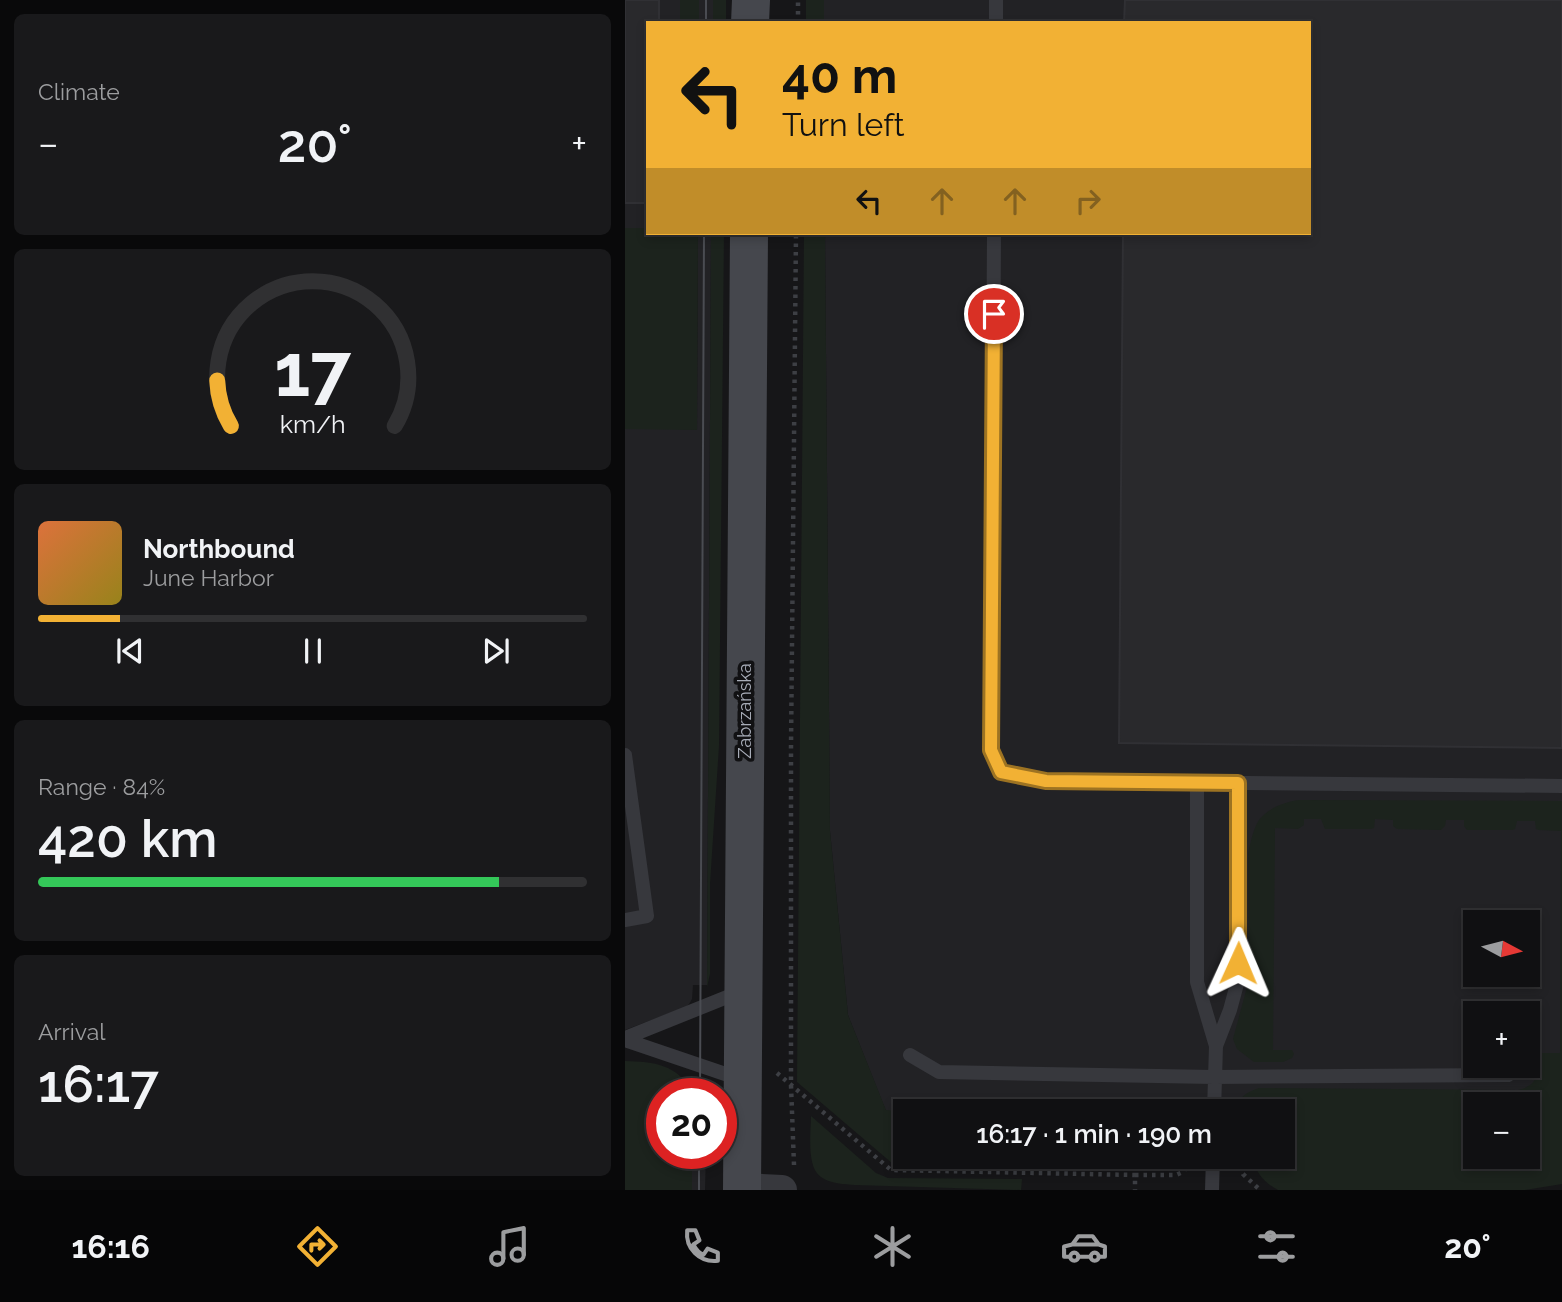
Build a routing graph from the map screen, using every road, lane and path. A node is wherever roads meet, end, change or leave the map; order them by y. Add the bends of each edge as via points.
1 (751, 0) edge
2 (798, 0) edge
3 (996, 0) edge
4 (750, 21) edge
5 (798, 21) edge
6 (996, 21) edge
7 (749, 235) edge
8 (796, 235) edge
9 (994, 235) edge
10 (625, 755) edge
11 (1197, 782) junction
12 (1238, 783) junction
13 (1562, 786) edge
14 (627, 787) edge
15 (625, 920) edge
16 (743, 991) junction
17 (625, 1039) edge
18 (1216, 1046) junction
19 (910, 1055) dead end
20 (1463, 1075) edge
21 (1214, 1077) junction
22 (743, 1080) junction
23 (791, 1085) junction
24 (1214, 1099) edge
25 (1185, 1169) edge
26 (1213, 1169) edge
27 (1241, 1169) edge
28 (1135, 1175) junction
29 (788, 1183) edge
30 (742, 1189) edge
31 (1135, 1190) edge
32 (1212, 1190) edge
33 (1260, 1190) edge

1 - 4 main road
2 - 5 path
3 - 6 lane
7 - 16 main road, Zabrzańska
8 - 23 path
9 - 11 lane via 991,750 1001,772 1046,781
10 - 14 lane
11 - 12 lane
11 - 18 lane via 1197,982
12 - 13 lane
12 - 18 lane via 1237,984
14 - 15 lane via 647,916
16 - 17 lane
16 - 22 main road, Zabrzańska
17 - 22 lane
18 - 21 lane
19 - 21 lane via 939,1072
20 - 21 lane
21 - 24 lane
22 - 30 main road, Zabrzańska
23 - 28 path via 891,1170
23 - 29 path
25 - 28 path via 1176,1175
26 - 32 lane
27 - 33 path
28 - 31 path
29 - 30 street

